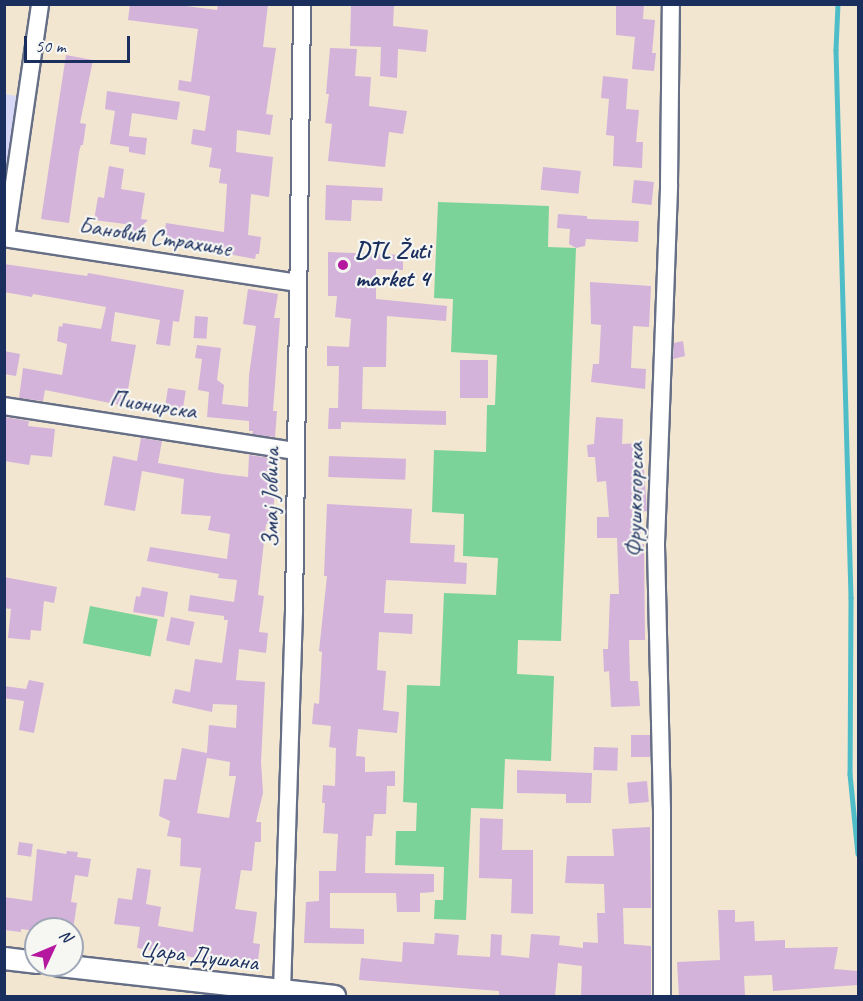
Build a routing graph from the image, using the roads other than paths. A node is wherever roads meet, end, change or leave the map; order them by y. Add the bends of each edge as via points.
1 (40, 4) edge
2 (302, 4) edge
3 (671, 4) edge
4 (5, 238) edge
5 (297, 283) junction
6 (4, 406) edge
7 (295, 451) junction
8 (4, 958) edge
9 (24, 960) edge
10 (84, 968) edge
11 (294, 994) edge
12 (334, 996) edge
13 (662, 996) edge

1 - 4 street
2 - 5 street, Змај Јовина
3 - 13 street, Фрушкогорска via 669,184 656,543
4 - 5 street, Бановић Страхиње
5 - 7 street, Змај Јовина
6 - 7 street, Пионирска
7 - 11 street, Змај Јовина
8 - 9 main road
10 - 11 main road, Цара Душана
11 - 12 main road, Цара Душана

